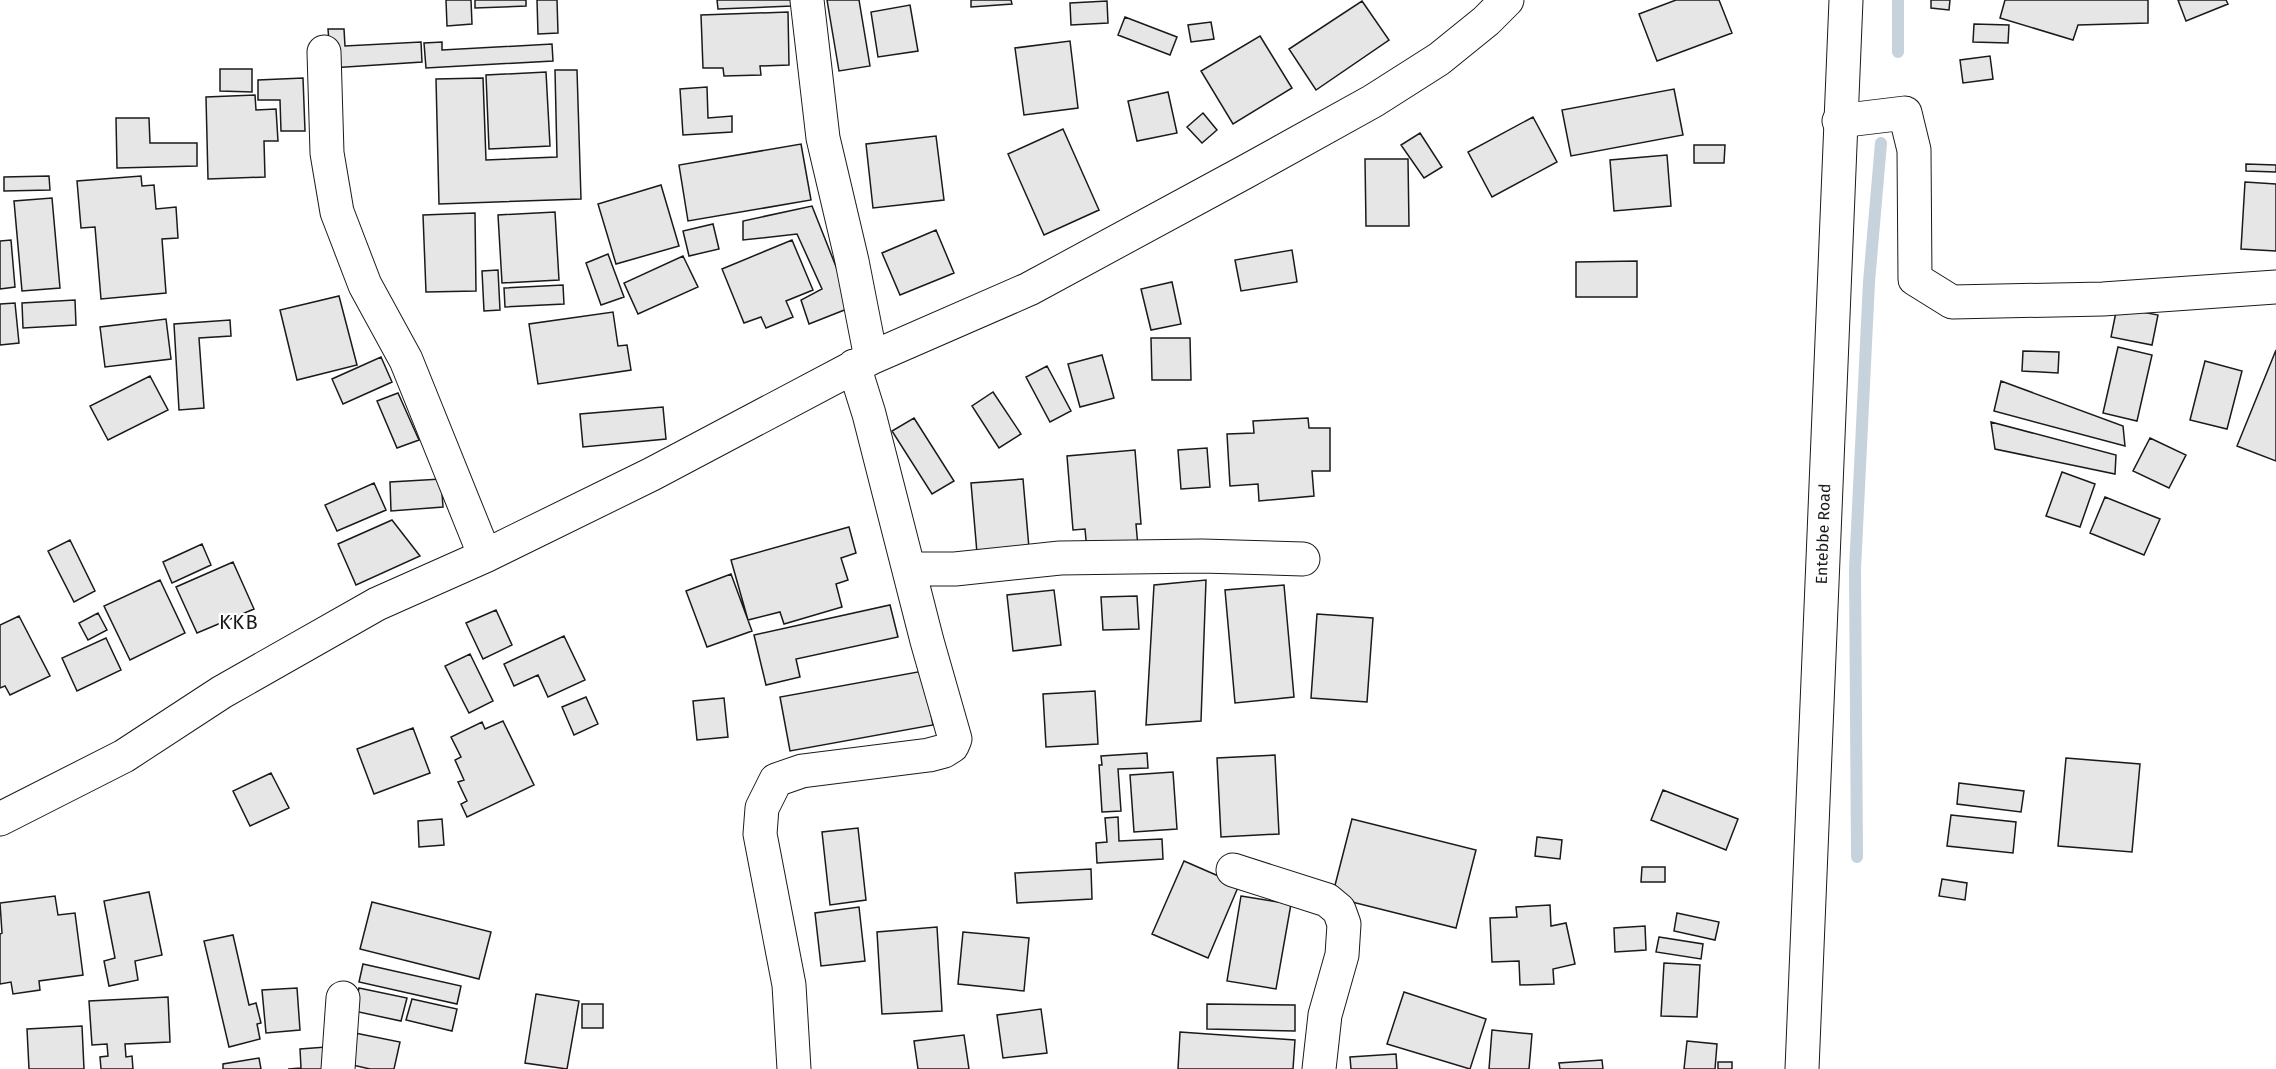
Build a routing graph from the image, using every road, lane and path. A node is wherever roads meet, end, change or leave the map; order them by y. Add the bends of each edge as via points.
1 (807, 0) edge
2 (1507, 0) edge
3 (1846, 0) edge
4 (324, 52) dead end
5 (1839, 121) junction
6 (2276, 286) edge
7 (862, 362) junction
8 (485, 556) junction
9 (1302, 559) dead end
10 (909, 569) junction
11 (3, 811) edge
12 (1233, 870) dead end
13 (343, 998) dead end
14 (338, 1069) edge
15 (794, 1069) edge
16 (1319, 1069) edge
17 (1802, 1069) edge

1 - 7 street via 823,138 852,261
2 - 7 street via 1439,59 1265,161 1029,289
3 - 5 street, Entebbe Road
4 - 8 street via 327,153 337,212 365,285 406,360
5 - 6 street via 1905,113 1914,150 1915,279 1952,302 2103,300
5 - 17 street, Entebbe Road
7 - 8 street via 652,474
7 - 10 street via 869,414
8 - 11 street via 377,604 222,692 124,756
9 - 10 street via 1060,558 955,569
10 - 15 street via 955,739 952,746 929,755 802,771 776,780 762,808 760,834 789,985
12 - 16 street via 1327,900 1339,909 1344,924 1342,955 1325,1015
13 - 14 street

